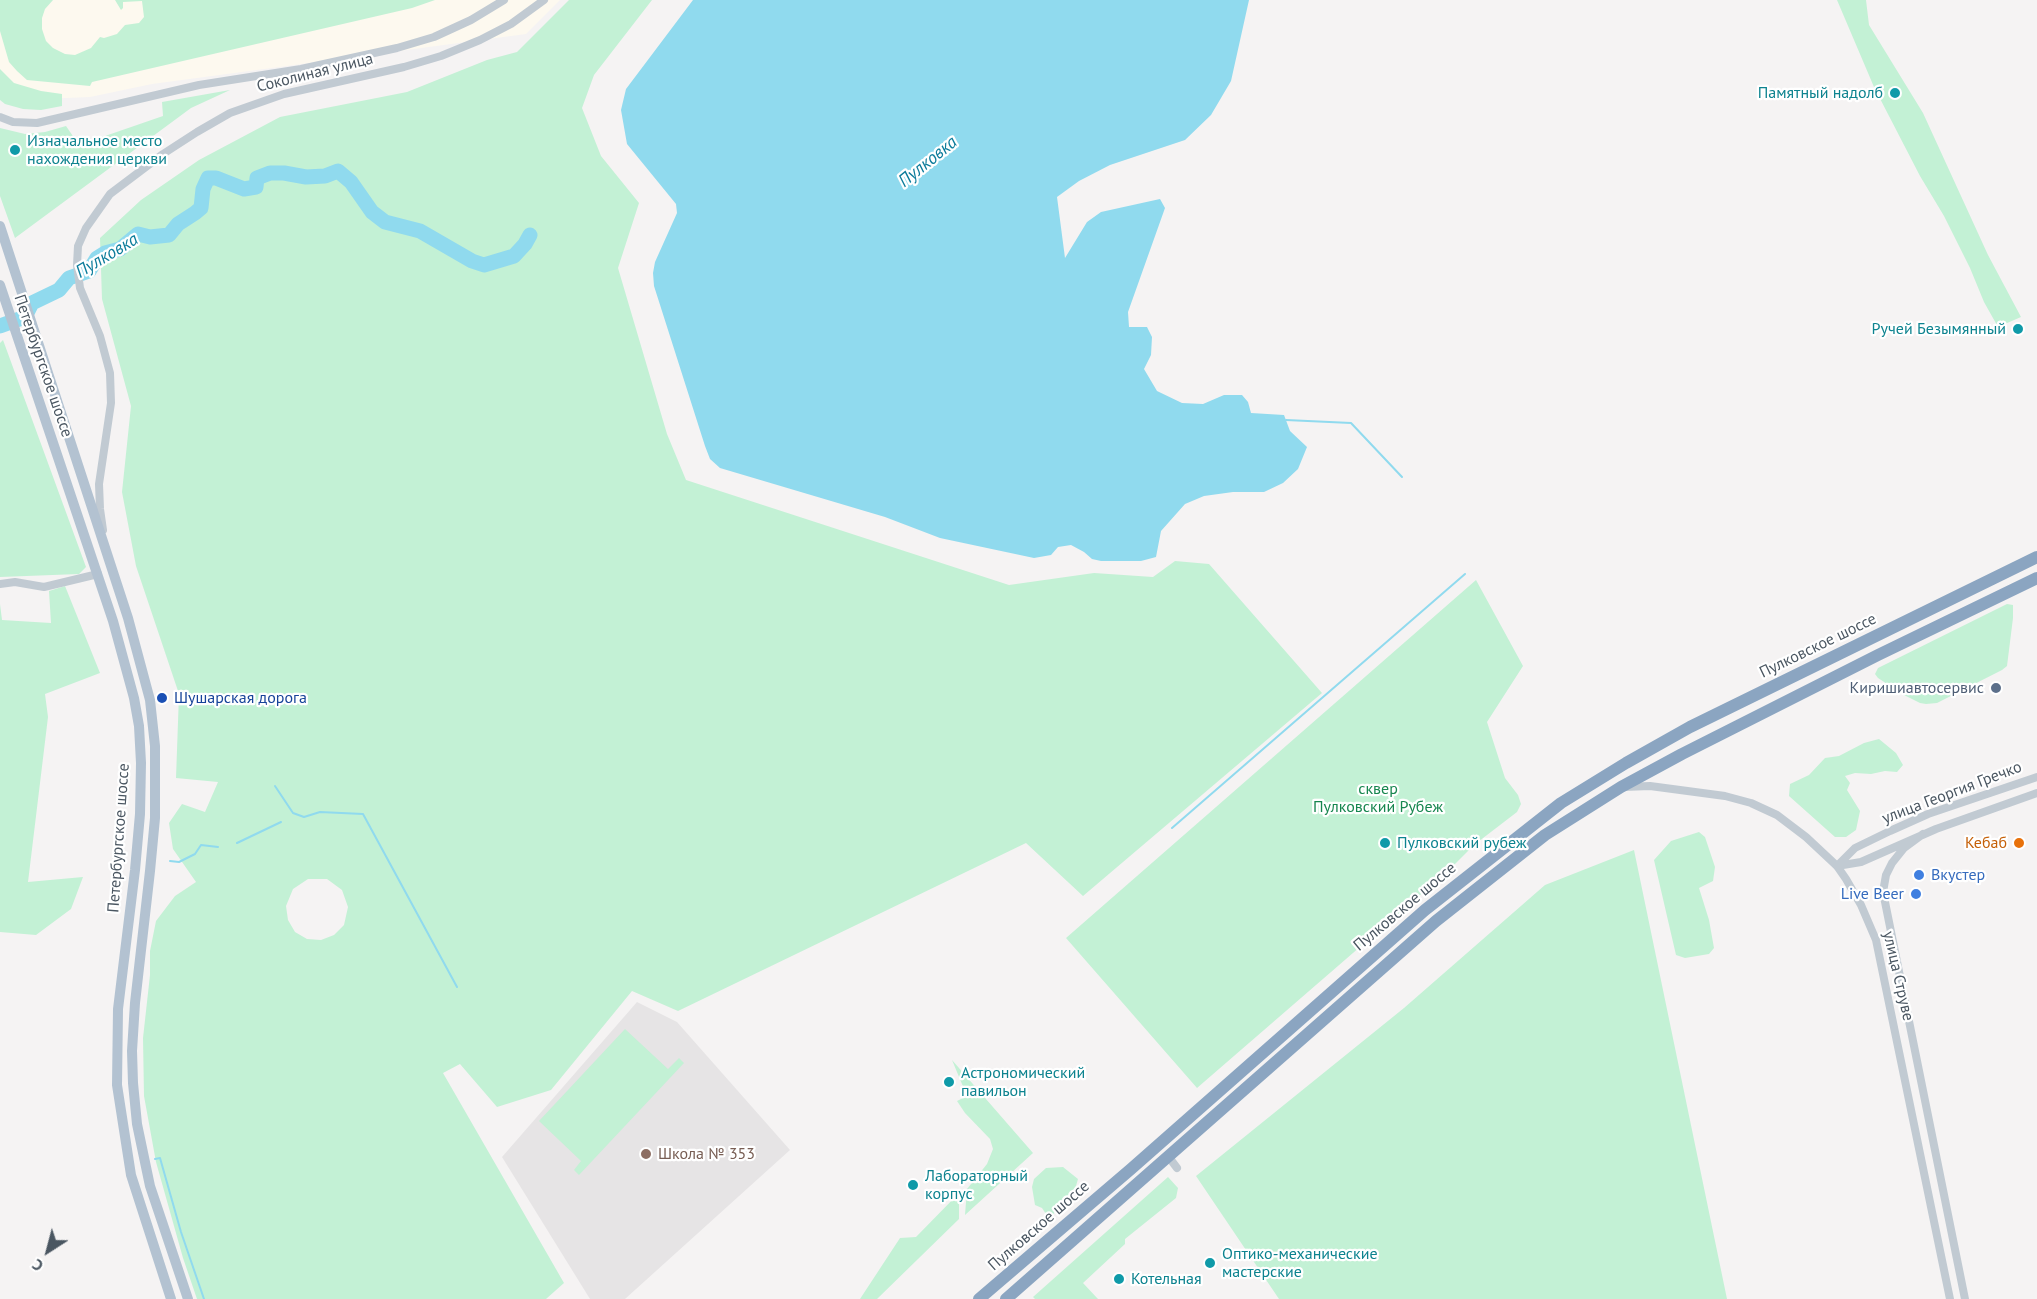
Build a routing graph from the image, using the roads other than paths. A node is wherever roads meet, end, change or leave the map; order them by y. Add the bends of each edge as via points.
1 (504, 0) edge
2 (544, 0) edge
3 (0, 117) edge
4 (0, 227) edge
5 (0, 285) edge
6 (100, 509) joint
7 (107, 553) junction
8 (2037, 557) edge
9 (98, 574) junction
10 (2037, 578) edge
11 (0, 584) edge
12 (128, 618) junction
13 (113, 621) junction
14 (2037, 777) edge
15 (1621, 787) junction
16 (2034, 794) edge
17 (1923, 834) junction
18 (1837, 866) junction
19 (1168, 1156) junction
20 (1177, 1168) dead end
21 (171, 1299) edge
22 (188, 1299) edge
23 (979, 1299) edge
24 (1006, 1299) edge
25 (1950, 1299) edge
26 (1965, 1299) edge

1 - 3 street, Соколиная улица via 434,37 397,48 301,69 199,85 37,123
2 - 6 street, Соколиная улица via 511,24 441,56 284,94 230,114 197,132 110,194 86,228 78,246 76,265 80,288 107,357 112,389 99,484
4 - 7 main road, Петербургское шоссе
5 - 9 main road, Петербургское шоссе
6 - 7 street, Петербургское шоссе
7 - 12 main road, Петербургское шоссе
8 - 23 highway, Пулковское шоссе via 1690,727 1561,804 1425,910
9 - 11 street via 44,587 15,582
9 - 13 main road, Петербургское шоссе
10 - 15 highway, Пулковское шоссе via 1868,659
12 - 13 main road
12 - 22 main road, Петербургское шоссе via 145,676 155,753 150,871 132,1051 137,1124 150,1186
13 - 21 main road, Петербургское шоссе via 134,698 141,763 135,870 118,1009 117,1086 131,1175
14 - 18 street, улица Георгия Гречко via 1890,831 1855,848
15 - 18 street, улица Струве via 1650,786 1751,803 1791,825
15 - 19 highway, Пулковское шоссе via 1545,835 1474,889
16 - 17 street, улица Георгия Гречко
17 - 18 street, улица Георгия Гречко via 1861,862
17 - 26 street, улица Струве via 1892,863 1884,892
18 - 25 street, улица Струве via 1861,904 1876,940
19 - 20 street
19 - 24 highway, Пулковское шоссе

